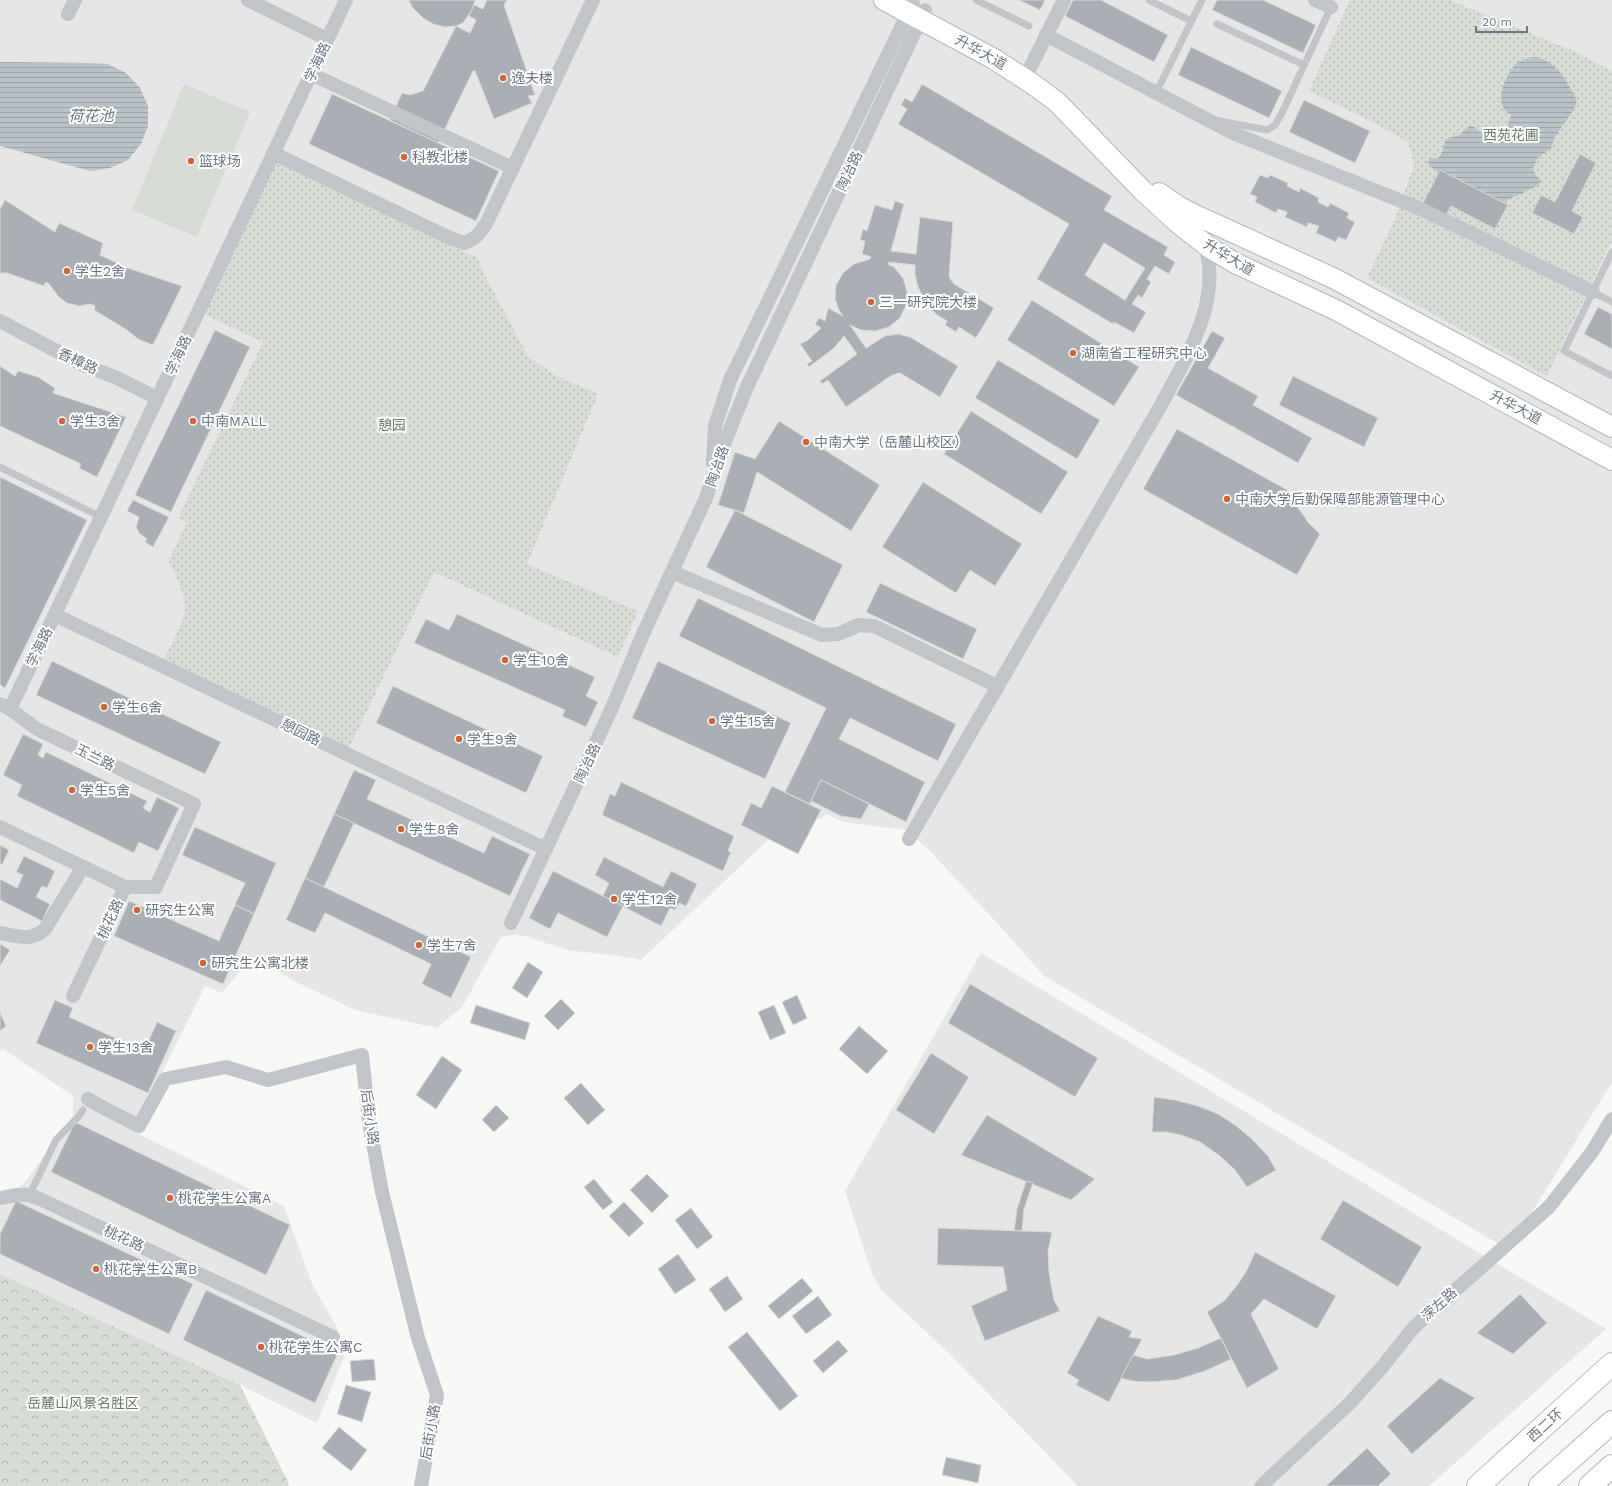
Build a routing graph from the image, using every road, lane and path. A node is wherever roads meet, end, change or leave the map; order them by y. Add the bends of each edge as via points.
1 (75, 0) edge
2 (248, 0) edge
3 (346, 0) edge
4 (593, 0) edge
5 (884, 0) edge
6 (976, 0) edge
7 (1064, 0) edge
8 (1150, 0) edge
9 (1202, 0) edge
10 (1315, 0) edge
11 (1332, 8) joint
12 (915, 9) edge
13 (68, 14) dead end
14 (1191, 21) junction
15 (1217, 24) dead end
16 (1029, 26) dead end
17 (1046, 36) junction
18 (327, 39) junction
19 (1304, 65) junction
20 (1028, 73) junction
21 (310, 74) junction
22 (1156, 93) junction
23 (1204, 118) junction
24 (273, 153) junction
25 (513, 168) junction
26 (1193, 214) junction
27 (1204, 243) junction
28 (1612, 252) edge
29 (1593, 292) junction
30 (1612, 302) edge
31 (0, 321) edge
32 (1612, 376) edge
33 (157, 398) junction
34 (1612, 427) edge
35 (1612, 460) edge
36 (0, 467) edge
37 (101, 517) junction
38 (672, 572) junction
39 (55, 615) junction
40 (997, 686) junction
41 (5, 707) edge
42 (194, 804) joint
43 (0, 827) edge
44 (909, 839) dead end
45 (546, 849) junction
46 (83, 867) junction
47 (124, 887) junction
48 (511, 923) dead end
49 (0, 933) edge
50 (73, 996) dead end
51 (85, 1104) joint
52 (1612, 1119) edge
53 (30, 1194) junction
54 (0, 1198) edge
55 (333, 1337) dead end
56 (1612, 1364) edge
57 (1612, 1422) edge
58 (1612, 1466) edge
59 (421, 1486) edge
60 (1261, 1486) edge
61 (1478, 1486) edge
62 (1540, 1486) edge
63 (1590, 1486) edge

1 - 13 street
2 - 18 street
3 - 18 street, 学海路
4 - 25 street
5 - 12 street, 升华大道
6 - 16 lane
7 - 17 street
8 - 14 lane
9 - 14 lane
10 - 11 street
11 - 19 lane
12 - 20 street, 升华大道
12 - 38 street, 陶冶路 via 730,380 715,426 713,473 706,498
14 - 22 lane
15 - 19 lane
17 - 20 street
17 - 22 street
18 - 21 street, 学海路
19 - 23 lane via 1282,114 1268,130
20 - 26 street, 升华大道 via 1052,85 1159,193
20 - 27 street, 升华大道 via 1143,191
21 - 24 street, 学海路
21 - 25 street
22 - 23 street
23 - 29 street via 1233,134 1421,209
24 - 25 street via 464,243 473,240 480,233
24 - 33 street, 学海路
26 - 27 street
26 - 34 street, 升华大道 via 1333,278
27 - 35 street, 升华大道 via 1235,263 1336,310
27 - 40 street via 1209,264 1208,293 1204,315 1188,356
28 - 29 lane
29 - 30 lane
29 - 32 lane via 1564,351
31 - 33 street, 香樟路 via 81,364 115,377
33 - 37 street, 学海路
36 - 37 lane
37 - 39 street, 学海路
38 - 40 street via 822,635 838,634 859,625 874,626
38 - 45 street, 陶冶路
39 - 41 street, 学海路
39 - 45 street, 憩园路
40 - 44 street
41 - 42 street, 玉兰路 via 37,729
42 - 47 street, 桃花路 via 156,887
43 - 46 street
45 - 48 street, 陶冶路
46 - 47 street
46 - 49 street via 40,935 33,938
47 - 50 street, 桃花路
51 - 53 lane via 79,1116 56,1140
51 - 59 street, 后街小路 via 100,1106 139,1126 165,1079 226,1067 268,1080 362,1055 369,1122 382,1192 418,1338 437,1395
52 - 60 street, 溁左路 via 1592,1152 1549,1207 1414,1327 1350,1403
53 - 54 street
53 - 55 street, 桃花路
56 - 61 main road, 西二环
57 - 62 main road
58 - 63 main road

